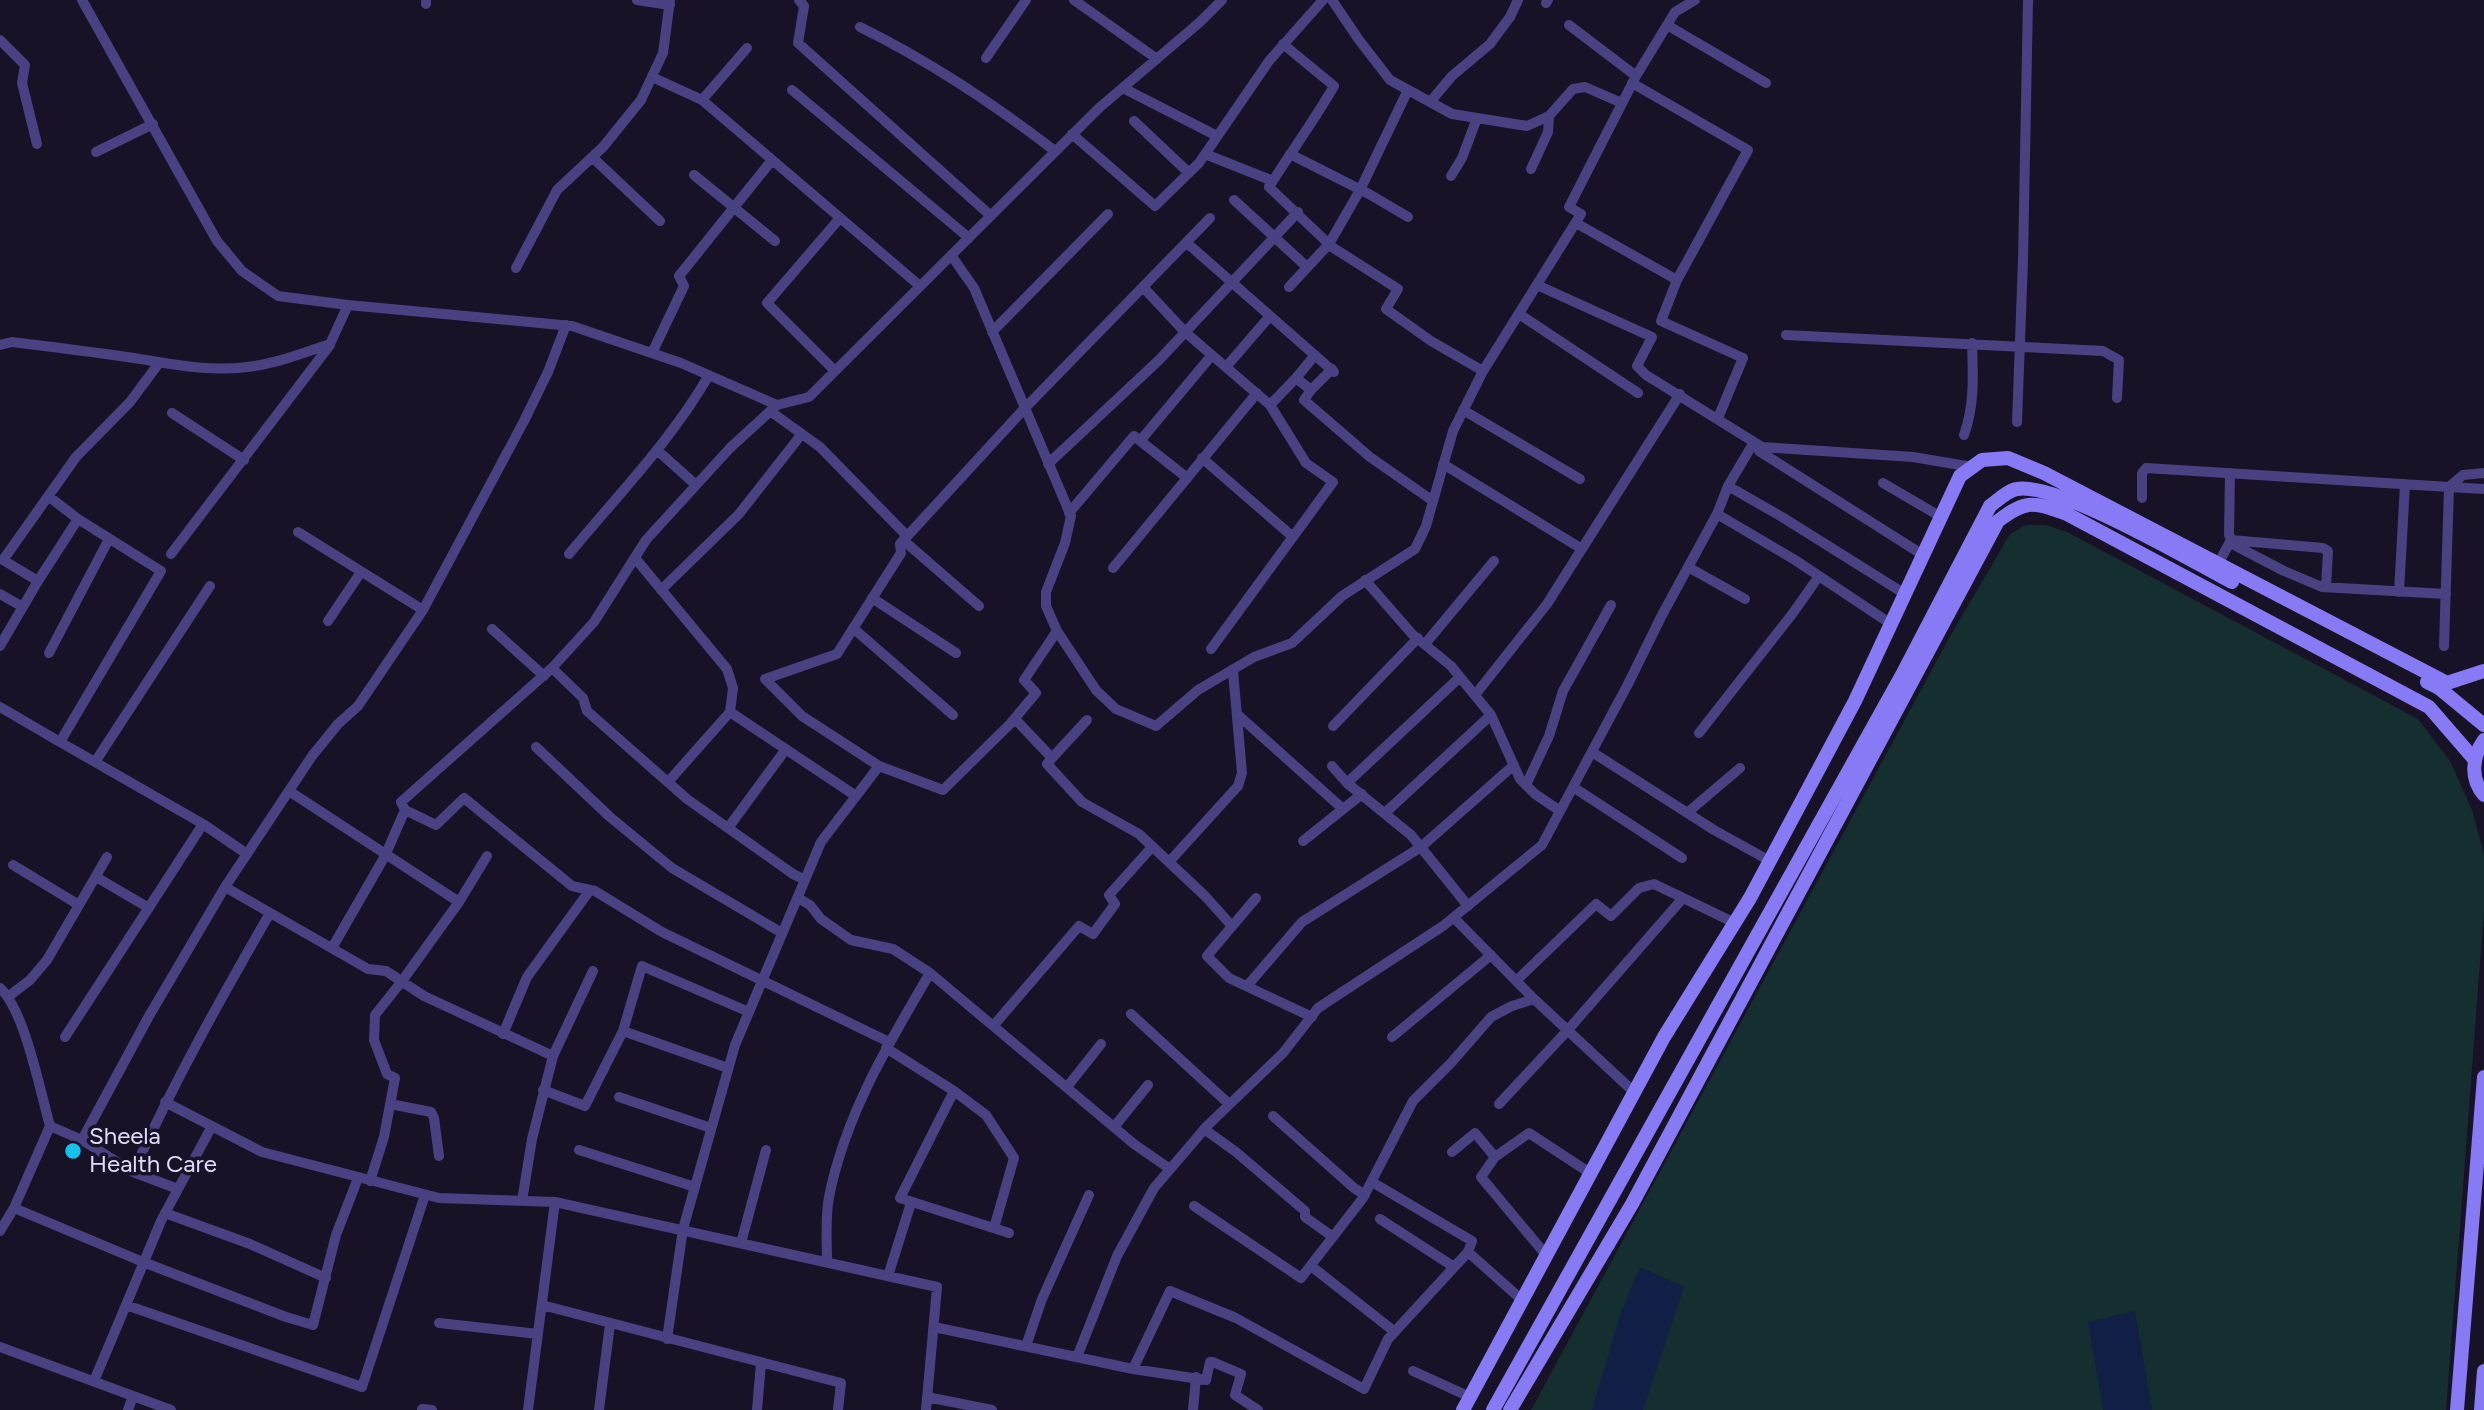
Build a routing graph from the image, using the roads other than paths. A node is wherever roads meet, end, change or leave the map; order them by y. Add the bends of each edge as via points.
1 (82, 0) edge
2 (637, 0) edge
3 (799, 0) edge
4 (1026, 0) edge
5 (1222, 0) edge
6 (1323, 0) edge
7 (1332, 0) edge
8 (1518, 0) edge
9 (2028, 0) edge
10 (1079, 1) edge
11 (1688, 1) edge
12 (670, 2) edge
13 (1569, 25) dead end
14 (1667, 25) junction
15 (860, 27) dead end
16 (0, 40) edge
17 (1283, 44) junction
18 (747, 48) dead end
19 (986, 58) dead end
20 (1157, 59) junction
21 (652, 77) junction
22 (1634, 79) junction
23 (1766, 83) dead end
24 (1123, 88) junction
25 (792, 90) dead end
26 (1408, 90) junction
27 (702, 100) junction
28 (1430, 102) junction
29 (1622, 103) junction
30 (1549, 116) junction
31 (1477, 118) junction
32 (1134, 121) dead end
33 (153, 124) junction
34 (1072, 134) junction
35 (1217, 136) junction
36 (37, 144) dead end
37 (1055, 151) junction
38 (96, 152) dead end
39 (1205, 154) junction
40 (1290, 154) junction
41 (592, 157) junction
42 (772, 160) junction
43 (1531, 169) dead end
44 (1189, 173) junction
45 (694, 175) dead end
46 (1451, 176) dead end
47 (1273, 181) junction
48 (1360, 190) junction
49 (1234, 200) dead end
50 (734, 208) junction
51 (1298, 212) junction
52 (1108, 214) dead end
53 (990, 216) junction
54 (840, 218) junction
55 (1210, 218) dead end
56 (1408, 218) dead end
57 (660, 221) dead end
58 (1576, 223) junction
59 (1275, 237) junction
60 (969, 238) junction
61 (775, 241) dead end
62 (1186, 243) junction
63 (1329, 243) junction
64 (951, 255) junction
65 (1307, 267) junction
66 (516, 268) dead end
67 (1676, 280) junction
68 (1232, 282) junction
69 (1537, 285) junction
70 (920, 286) junction
71 (1143, 287) junction
72 (1289, 288) dead end
73 (348, 305) junction
74 (1519, 314) junction
75 (1270, 316) junction
76 (566, 325) junction
77 (992, 332) junction
78 (1185, 332) junction
79 (1786, 335) dead end
80 (1972, 343) junction
81 (0, 345) edge
82 (330, 345) junction
83 (2018, 345) junction
84 (653, 353) junction
85 (1212, 355) junction
86 (1315, 355) junction
87 (159, 363) junction
88 (1226, 367) junction
89 (835, 371) junction
90 (1483, 371) junction
91 (709, 375) junction
92 (1296, 377) junction
93 (1311, 390) junction
94 (1257, 393) junction
95 (1638, 393) dead end
96 (1680, 394) junction
97 (2117, 398) dead end
98 (1270, 405) junction
99 (773, 408) junction
100 (1024, 409) junction
101 (1463, 410) junction
102 (172, 413) dead end
103 (1718, 418) junction
104 (2017, 422) dead end
105 (802, 435) junction
106 (1964, 435) dead end
107 (1140, 441) junction
108 (1756, 443) junction
109 (657, 450) junction
110 (1202, 458) junction
111 (244, 460) junction
112 (1048, 464) junction
113 (1443, 464) junction
114 (1972, 467) junction
115 (2230, 473) junction
116 (2484, 473) edge
117 (1186, 477) junction
118 (1580, 479) dead end
119 (1883, 483) dead end
120 (2405, 484) junction
121 (696, 485) junction
122 (1728, 486) junction
123 (2449, 487) junction
124 (2484, 489) edge
125 (48, 496) junction
126 (2142, 498) dead end
127 (1433, 501) junction
128 (1069, 513) junction
129 (1717, 514) junction
130 (1941, 517) junction
131 (78, 519) junction
132 (298, 532) dead end
133 (1293, 537) junction
134 (905, 538) junction
135 (110, 539) junction
136 (2231, 540) junction
137 (1582, 549) junction
138 (171, 554) dead end
139 (569, 554) dead end
140 (1923, 555) junction
141 (635, 558) junction
142 (2, 559) edge
143 (1494, 561) dead end
144 (2218, 564) junction
145 (1688, 567) junction
146 (1112, 568) dead end
147 (361, 572) junction
148 (1819, 576) junction
149 (1365, 580) junction
150 (38, 581) junction
151 (210, 586) dead end
152 (2326, 587) junction
153 (661, 590) junction
154 (2399, 592) junction
155 (0, 594) edge
156 (1905, 594) junction
157 (2446, 594) junction
158 (872, 598) junction
159 (1745, 599) dead end
160 (1611, 605) dead end
161 (979, 606) dead end
162 (23, 607) junction
163 (423, 610) junction
164 (328, 621) dead end
165 (1891, 624) junction
166 (853, 628) junction
167 (492, 629) dead end
168 (1057, 631) junction
169 (1421, 641) junction
170 (0, 646) edge
171 (2444, 646) dead end
172 (1211, 649) dead end
173 (49, 653) dead end
174 (956, 653) dead end
175 (1233, 671) junction
176 (2484, 671) edge
177 (548, 672) junction
178 (1460, 677) junction
179 (1475, 695) junction
180 (0, 707) edge
181 (730, 712) junction
182 (953, 715) dead end
183 (1238, 715) junction
184 (1492, 715) junction
185 (1015, 719) junction
186 (1087, 720) dead end
187 (2484, 725) edge
188 (1333, 726) dead end
189 (1699, 733) dead end
190 (2484, 740) edge
191 (60, 742) junction
192 (536, 747) dead end
193 (786, 749) junction
194 (1592, 752) junction
195 (1052, 758) junction
196 (2474, 759) junction
197 (95, 762) junction
198 (1514, 765) junction
199 (879, 766) junction
200 (1332, 766) dead end
201 (1740, 768) dead end
202 (667, 782) junction
203 (1347, 783) junction
204 (1526, 785) junction
205 (1573, 787) junction
206 (289, 791) junction
207 (1362, 794) junction
208 (2484, 795) edge
209 (856, 796) junction
210 (1343, 809) junction
211 (405, 810) junction
212 (1560, 811) junction
213 (1385, 813) junction
214 (1687, 813) junction
215 (202, 824) junction
216 (728, 828) junction
217 (1303, 841) dead end
218 (1778, 846) junction
219 (1152, 847) junction
220 (1421, 847) junction
221 (247, 854) junction
222 (385, 856) junction
223 (487, 856) dead end
224 (107, 857) dead end
225 (1682, 858) dead end
226 (1800, 858) junction
227 (1770, 861) junction
228 (1169, 862) junction
229 (13, 865) dead end
230 (96, 877) junction
231 (805, 880) junction
232 (225, 887) junction
233 (590, 890) junction
234 (798, 898) junction
235 (1256, 898) dead end
236 (1683, 898) junction
237 (459, 902) junction
238 (79, 905) junction
239 (1468, 906) junction
240 (149, 908) junction
241 (270, 913) junction
242 (1454, 918) junction
243 (1735, 923) junction
244 (1232, 926) junction
245 (782, 933) junction
246 (332, 948) junction
247 (1491, 955) junction
248 (593, 971) dead end
249 (930, 973) junction
250 (402, 981) junction
251 (1516, 981) junction
252 (762, 982) junction
253 (1247, 986) junction
254 (0, 988) edge
255 (9, 996) junction
256 (1534, 999) junction
257 (749, 1012) junction
258 (1132, 1014) dead end
259 (1312, 1017) junction
260 (994, 1025) junction
261 (623, 1031) junction
262 (1567, 1031) junction
263 (503, 1034) junction
264 (65, 1037) dead end
265 (1392, 1037) dead end
266 (1101, 1044) dead end
267 (888, 1045) junction
268 (553, 1056) junction
269 (728, 1068) junction
270 (2484, 1077) edge
271 (1148, 1085) dead end
272 (1067, 1087) junction
273 (543, 1090) junction
274 (954, 1091) junction
275 (1634, 1093) junction
276 (619, 1097) dead end
277 (165, 1101) junction
278 (390, 1104) junction
279 (1229, 1104) junction
280 (1499, 1104) dead end
281 (1273, 1116) dead end
282 (50, 1126) junction
283 (212, 1126) junction
284 (1114, 1127) junction
285 (711, 1128) junction
286 (1204, 1129) junction
287 (82, 1140) junction
288 (579, 1150) dead end
289 (766, 1150) dead end
290 (1452, 1152) dead end
291 (439, 1156) dead end
292 (1495, 1157) junction
293 (1170, 1169) junction
294 (133, 1172) junction
295 (1590, 1173) junction
296 (358, 1178) junction
297 (370, 1181) junction
298 (1372, 1182) junction
299 (695, 1187) junction
300 (178, 1189) junction
301 (425, 1195) junction
302 (1089, 1195) dead end
303 (1365, 1195) junction
304 (522, 1201) junction
305 (555, 1202) junction
306 (911, 1203) junction
307 (1194, 1206) dead end
308 (14, 1208) junction
309 (165, 1213) junction
310 (1380, 1219) dead end
311 (994, 1228) junction
312 (683, 1230) junction
313 (0, 1231) edge
314 (1009, 1233) dead end
315 (1333, 1237) junction
316 (741, 1242) junction
317 (1468, 1252) junction
318 (1546, 1255) junction
319 (143, 1262) junction
320 (827, 1262) junction
321 (1311, 1266) junction
322 (1454, 1267) junction
323 (888, 1276) junction
324 (326, 1278) junction
325 (1522, 1300) junction
326 (542, 1304) junction
327 (126, 1305) junction
328 (439, 1323) dead end
329 (610, 1324) junction
330 (934, 1327) junction
331 (1395, 1332) junction
332 (538, 1334) junction
333 (667, 1339) junction
334 (1026, 1346) junction
335 (0, 1347) edge
336 (1077, 1357) junction
337 (761, 1363) junction
338 (1133, 1369) junction
339 (1413, 1371) dead end
340 (2484, 1371) edge
341 (1196, 1377) junction
342 (94, 1381) junction
343 (133, 1396) junction
344 (927, 1397) junction
345 (1466, 1403) edge
346 (128, 1410) edge
347 (171, 1410) edge
348 (528, 1410) edge
349 (599, 1410) edge
350 (757, 1410) edge
351 (838, 1410) edge
352 (926, 1410) edge
353 (992, 1410) edge
354 (1193, 1410) edge
355 (1258, 1410) edge
356 (1493, 1410) edge
357 (1510, 1410) edge
358 (2457, 1410) edge
359 (2481, 1410) edge

1 - 33 street
2 - 12 street
3 - 53 street via 804,6 798,43
4 - 19 street
5 - 20 street
6 - 17 street
7 - 26 street via 1390,80
8 - 28 street via 1490,44 1451,76
9 - 83 street
10 - 20 street
11 - 14 street
12 - 21 street via 663,53
13 - 22 street
14 - 22 street
14 - 23 street
15 - 37 street via 1006,113
16 - 36 street via 25,65 22,83
17 - 35 street
17 - 40 street via 1334,86
18 - 27 street
20 - 24 street
21 - 27 street
21 - 41 street via 641,100
22 - 29 street
22 - 67 street via 1748,150
24 - 34 street
24 - 35 street
25 - 60 street
26 - 28 street
26 - 48 street
27 - 42 street
28 - 31 street via 1452,114
29 - 30 street via 1585,87 1573,89
29 - 58 street via 1569,207 1581,214
30 - 31 street via 1527,126
30 - 43 street via 1548,131
31 - 46 street
32 - 44 street
33 - 38 street
33 - 73 street via 217,241 242,271 278,296
34 - 37 street
34 - 44 street via 1155,205
35 - 39 street
37 - 53 street
39 - 44 street
39 - 47 street
40 - 47 street
40 - 48 street
41 - 57 street
41 - 66 street via 557,190
42 - 50 street
42 - 54 street
45 - 50 street
47 - 51 street via 1269,187
48 - 56 street
48 - 63 street
49 - 59 street
50 - 61 street
50 - 84 street via 679,276 684,286
51 - 59 street
51 - 63 street
52 - 77 street
53 - 60 street
54 - 70 street
54 - 89 street via 766,303
55 - 62 street
58 - 67 street
58 - 69 street
59 - 65 street
59 - 68 street
60 - 64 street
62 - 68 street
62 - 71 street
63 - 65 street
63 - 90 street via 1398,289 1386,309
64 - 70 street
64 - 77 street via 974,288
65 - 72 street
67 - 103 street via 1661,321 1744,358
68 - 75 street
68 - 78 street
69 - 74 street
69 - 96 street via 1651,337 1637,366
70 - 89 street
71 - 78 street
71 - 100 street
73 - 76 street
73 - 82 street
74 - 90 street
74 - 95 street
75 - 86 street
75 - 88 street
76 - 84 street
76 - 163 street via 524,421
77 - 100 street
78 - 85 street
78 - 112 street
79 - 80 street
80 - 83 street
80 - 106 street via 1972,414
81 - 87 street via 12,342
82 - 87 street via 247,367 210,369
82 - 111 street
83 - 97 street via 2103,351 2119,360
83 - 104 street
84 - 91 street
85 - 88 street
85 - 107 street
86 - 92 street
86 - 93 street via 1333,371
87 - 125 street
88 - 94 street
89 - 99 street via 809,397
90 - 101 street
91 - 99 street
91 - 109 street
92 - 93 street
92 - 98 street
93 - 127 street via 1304,400 1370,457
94 - 98 street
94 - 110 street
96 - 103 street
96 - 137 street
98 - 133 street via 1306,463 1333,482
99 - 105 street
99 - 121 street
100 - 112 street
100 - 134 street
101 - 113 street
101 - 118 street
102 - 111 street
103 - 108 street
105 - 134 street via 820,447
105 - 153 street via 739,514
107 - 117 street
107 - 128 street via 1134,436
108 - 114 street
108 - 122 street
108 - 140 street via 1759,451
109 - 121 street
109 - 139 street
110 - 117 street
110 - 133 street
111 - 138 street
112 - 128 street
113 - 127 street
113 - 137 street
114 - 130 street via 1960,476
114 - 144 street via 1982,460 2008,458
115 - 120 street
115 - 126 street via 2146,468
115 - 136 street
116 - 123 street via 2463,475
117 - 146 street
119 - 130 street
120 - 123 street
120 - 154 street
121 - 141 street
122 - 129 street
122 - 156 street
123 - 124 street
123 - 157 street
125 - 131 street
125 - 142 street
127 - 149 street via 1415,549
128 - 168 street via 1065,543 1046,592 1046,606
129 - 145 street
129 - 148 street
130 - 140 street
131 - 135 street
131 - 150 street
132 - 147 street
133 - 172 street
134 - 158 street via 901,553
134 - 161 street
135 - 173 street
135 - 191 street via 161,571
136 - 144 street
136 - 152 street via 2284,571
136 - 152 street via 2323,548 2328,551
137 - 179 street via 1547,604
140 - 156 street
141 - 153 street
141 - 177 street via 594,622
142 - 150 street
143 - 169 street
144 - 176 street via 2446,683
145 - 159 street
145 - 194 street
147 - 163 street
147 - 164 street
148 - 165 street
148 - 189 street
149 - 169 street
149 - 175 street via 1292,643 1254,657
150 - 162 street
151 - 197 street
152 - 154 street
153 - 181 street via 727,669 733,688
154 - 157 street
155 - 162 street
156 - 165 street
157 - 171 street
158 - 166 street
158 - 174 street
160 - 204 street via 1563,691
162 - 170 street
163 - 206 street via 358,706 312,756
165 - 218 street
166 - 182 street
166 - 199 street via 836,654 765,679 802,716
167 - 177 street
168 - 175 street via 1096,690 1116,709 1156,726 1198,690
168 - 185 street via 1024,680 1036,693
169 - 178 street
169 - 188 street
175 - 183 street
177 - 202 street via 583,698 587,711
177 - 211 street via 401,802
178 - 179 street
178 - 203 street
179 - 184 street
180 - 191 street
181 - 193 street
181 - 202 street
183 - 210 street
183 - 228 street via 1242,773 1238,786
184 - 198 street
184 - 213 street
185 - 195 street
185 - 199 street via 943,790
186 - 195 street
187 - 226 street via 2439,688 2081,505 2048,491 2015,489 1990,506
190 - 196 street
191 - 197 street
192 - 245 street via 672,868
193 - 209 street
193 - 216 street
194 - 205 street
194 - 214 street
195 - 219 street via 1047,764 1082,802 1139,834
196 - 208 street via 2474,776
196 - 357 street via 2429,707 2067,514 2035,503 2013,510 1998,521 1632,1203
197 - 215 street
198 - 204 street
198 - 220 street
199 - 209 street
200 - 203 street
201 - 214 street
202 - 216 street
203 - 207 street
204 - 212 street
205 - 212 street
205 - 225 street
206 - 221 street
206 - 222 street
207 - 210 street
207 - 213 street
209 - 231 street via 821,842
210 - 217 street
211 - 222 street
211 - 233 street via 436,825 464,798 572,886
212 - 239 street via 1542,845
213 - 220 street
214 - 227 street
215 - 221 street
215 - 240 street
216 - 231 street
218 - 226 street
218 - 227 street
219 - 228 street
219 - 260 street via 1109,895 1115,904 1093,934 1079,926
220 - 239 street
220 - 253 street via 1302,922
221 - 232 street
222 - 237 street
222 - 246 street
223 - 237 street
224 - 230 street
226 - 356 street
227 - 243 street
228 - 244 street
229 - 238 street
230 - 238 street
230 - 240 street
231 - 234 street
232 - 241 street
232 - 287 street
233 - 252 street
233 - 263 street via 527,977
234 - 245 street
234 - 249 street via 850,940 893,949
235 - 244 street
236 - 243 street
236 - 251 street via 1654,884 1639,888 1611,916 1596,904
236 - 262 street
237 - 250 street
238 - 255 street via 47,960
239 - 242 street
240 - 264 street
241 - 246 street
241 - 277 street
242 - 247 street
242 - 259 street
243 - 275 street
244 - 253 street via 1207,956 1230,978
245 - 252 street
246 - 250 street via 368,969 386,971
247 - 251 street
247 - 265 street
248 - 268 street
249 - 260 street
249 - 267 street
250 - 263 street
250 - 278 street via 375,1015 374,1041 387,1074 395,1078
251 - 256 street
252 - 257 street
252 - 267 street
253 - 259 street
254 - 255 street
255 - 282 street via 33,1059
256 - 262 street
256 - 298 street via 1491,1017 1413,1101
257 - 261 street via 642,966
257 - 269 street
258 - 279 street
259 - 279 street via 1283,1053
260 - 272 street
261 - 269 street
261 - 273 street via 585,1106
262 - 275 street
262 - 280 street
263 - 268 street
266 - 272 street
267 - 274 street
267 - 320 street via 842,1144 828,1200
268 - 273 street
269 - 285 street
270 - 358 street
271 - 284 street
272 - 284 street
273 - 304 street
274 - 306 street via 900,1198
274 - 311 street via 986,1115 1014,1158
275 - 295 street
276 - 285 street
277 - 283 street
277 - 294 street
278 - 291 street via 431,1112
278 - 297 street
279 - 286 street
281 - 303 street
282 - 287 street
282 - 308 street
283 - 296 street via 262,1152
283 - 300 street
284 - 293 street
285 - 299 street
286 - 293 street
286 - 315 street
287 - 294 street
288 - 299 street
289 - 316 street
290 - 292 street via 1475,1133
292 - 295 street via 1529,1133
292 - 318 street via 1480,1177
293 - 336 street via 1154,1188 1117,1256
294 - 300 street
295 - 318 street
296 - 297 street
296 - 324 street via 336,1235
297 - 301 street
298 - 303 street
298 - 317 street via 1472,1241
299 - 312 street
300 - 309 street
301 - 304 street
301 - 327 street via 362,1387
302 - 334 street
303 - 315 street
304 - 305 street
305 - 312 street
305 - 326 street
306 - 311 street
306 - 323 street
307 - 321 street via 1301,1278
308 - 313 street
308 - 319 street
309 - 319 street
309 - 324 street
310 - 322 street
311 - 314 street
312 - 316 street
312 - 333 street
315 - 321 street
316 - 320 street
317 - 322 street
317 - 325 street
318 - 325 street
319 - 324 street via 313,1325
319 - 327 street
320 - 323 street
321 - 331 street
322 - 331 street
323 - 330 street via 937,1287
325 - 345 street
326 - 329 street
326 - 332 street
327 - 342 street
328 - 332 street
329 - 333 street
329 - 349 street
330 - 334 street
330 - 344 street
331 - 338 street via 1364,1389 1236,1318 1170,1291
332 - 348 street
333 - 337 street
334 - 336 street
335 - 342 street
336 - 338 street
337 - 350 street
337 - 351 street via 841,1383
338 - 341 street
339 - 345 street
340 - 359 street
341 - 354 street
341 - 355 street via 1206,1380 1210,1362 1241,1374 1235,1395
342 - 343 street
343 - 346 street
343 - 347 street
344 - 352 street
344 - 353 street

